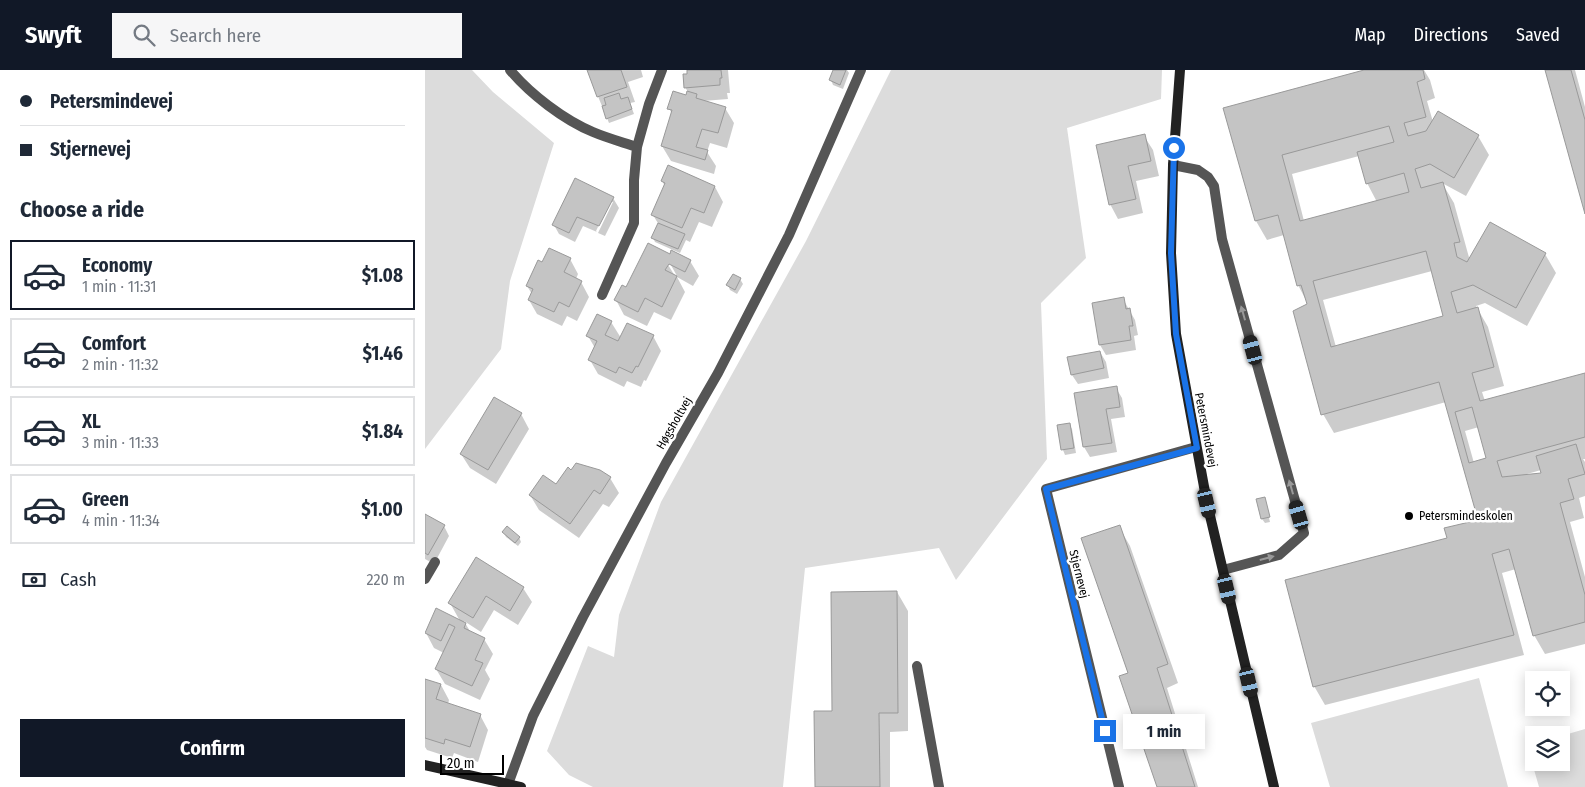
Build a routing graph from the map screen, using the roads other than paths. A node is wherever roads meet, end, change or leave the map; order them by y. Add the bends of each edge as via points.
1 (510, 70) edge
2 (662, 70) edge
3 (861, 70) edge
4 (1180, 70) edge
5 (637, 147) junction
6 (1173, 165) junction
7 (602, 294) dead end
8 (1197, 448) junction
9 (435, 562) dead end
10 (1223, 570) junction
11 (425, 579) edge
12 (917, 666) dead end
13 (425, 765) edge
14 (508, 785) edge
15 (521, 787) edge
16 (939, 787) edge
17 (1119, 787) edge
18 (1274, 787) edge

1 - 5 street via 556,110 592,132
2 - 5 street
3 - 14 street, Høgsholtvej via 789,235 718,373 665,463 583,618 533,716
4 - 6 street, Petersmindevej
5 - 7 street via 634,223
6 - 8 street, Petersmindevej via 1171,253 1176,334
10 -> 6 street via 1279,555 1304,534 1222,239 1214,186 1198,170
8 - 10 street, Petersmindevej
8 - 17 street, Stjernevej via 1046,489
9 - 11 street
10 - 18 street, Petersmindevej
12 - 16 street
13 - 14 street
14 - 15 street

